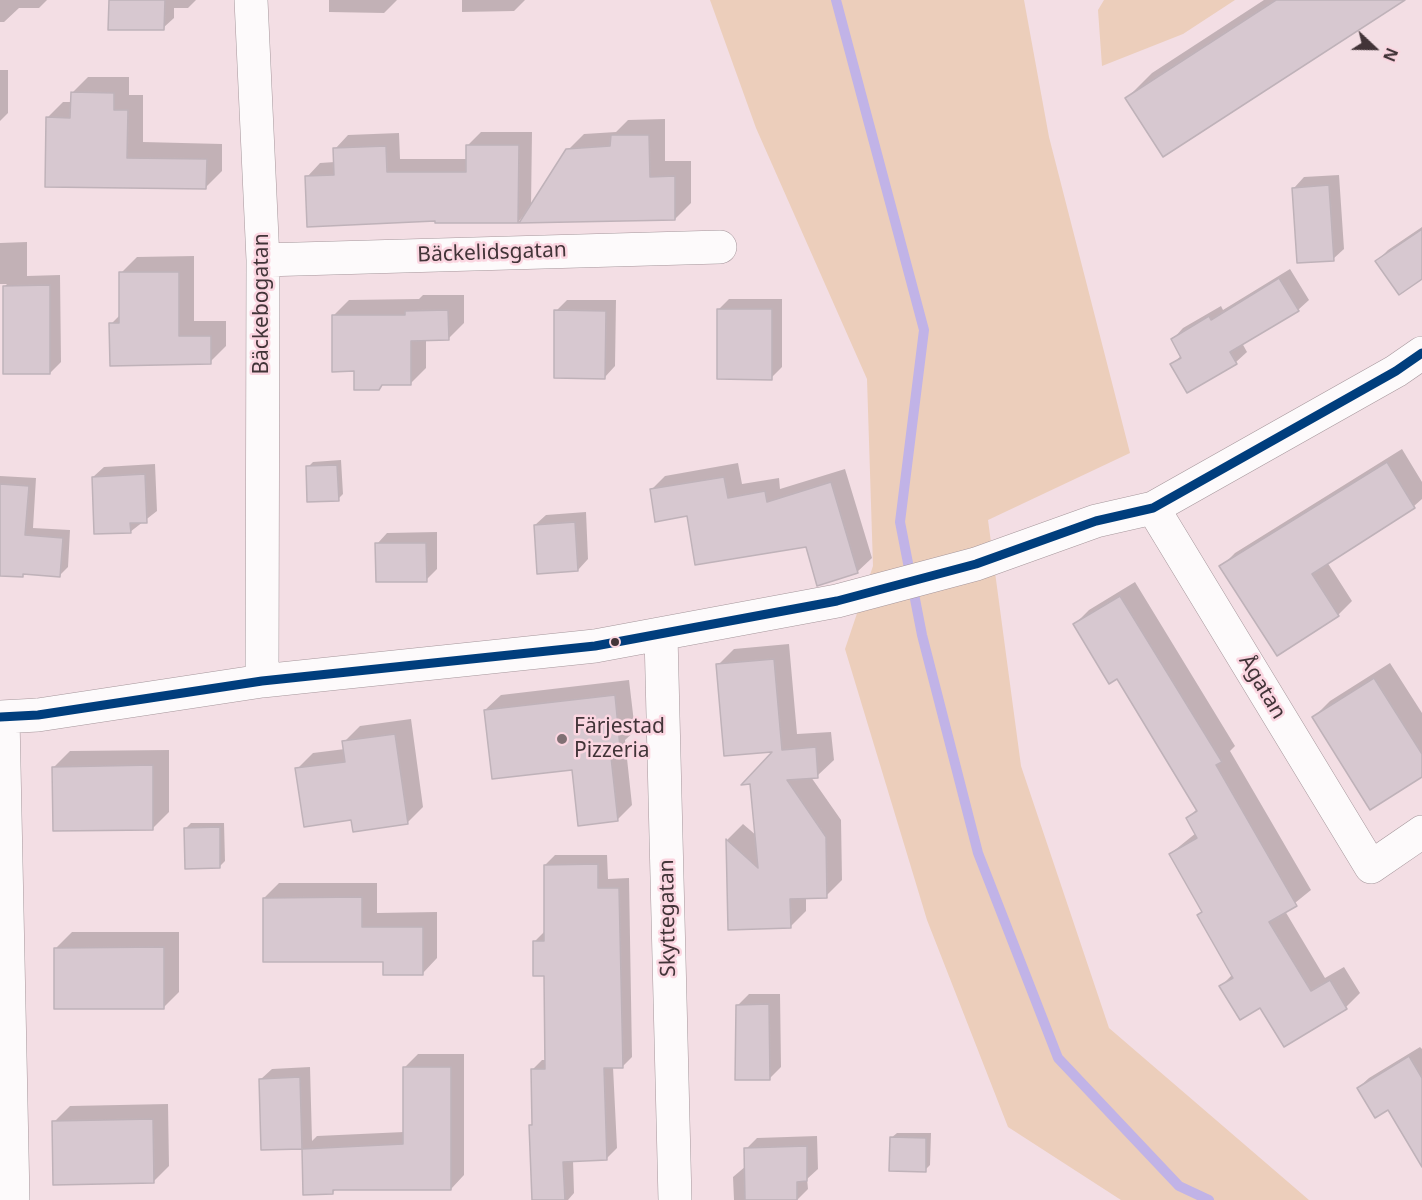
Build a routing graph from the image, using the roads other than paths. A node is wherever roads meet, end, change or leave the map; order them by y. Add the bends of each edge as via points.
1 (251, 0) edge
2 (720, 247) dead end
3 (263, 260) junction
4 (1422, 353) edge
5 (1153, 508) junction
6 (661, 635) junction
7 (262, 681) junction
8 (2, 717) edge
9 (1422, 832) edge
10 (13, 1200) edge
11 (675, 1200) edge

1 - 3 street, Bäckebogatan
2 - 3 street, Bäckelidsgatan
3 - 7 street, Bäckebogatan
4 - 5 street
5 - 6 street via 1096,521 976,564 837,601
5 - 9 street, Ågatan via 1371,867
6 - 7 street via 596,646
6 - 11 street, Skyttegatan
7 - 8 street
8 - 10 street

